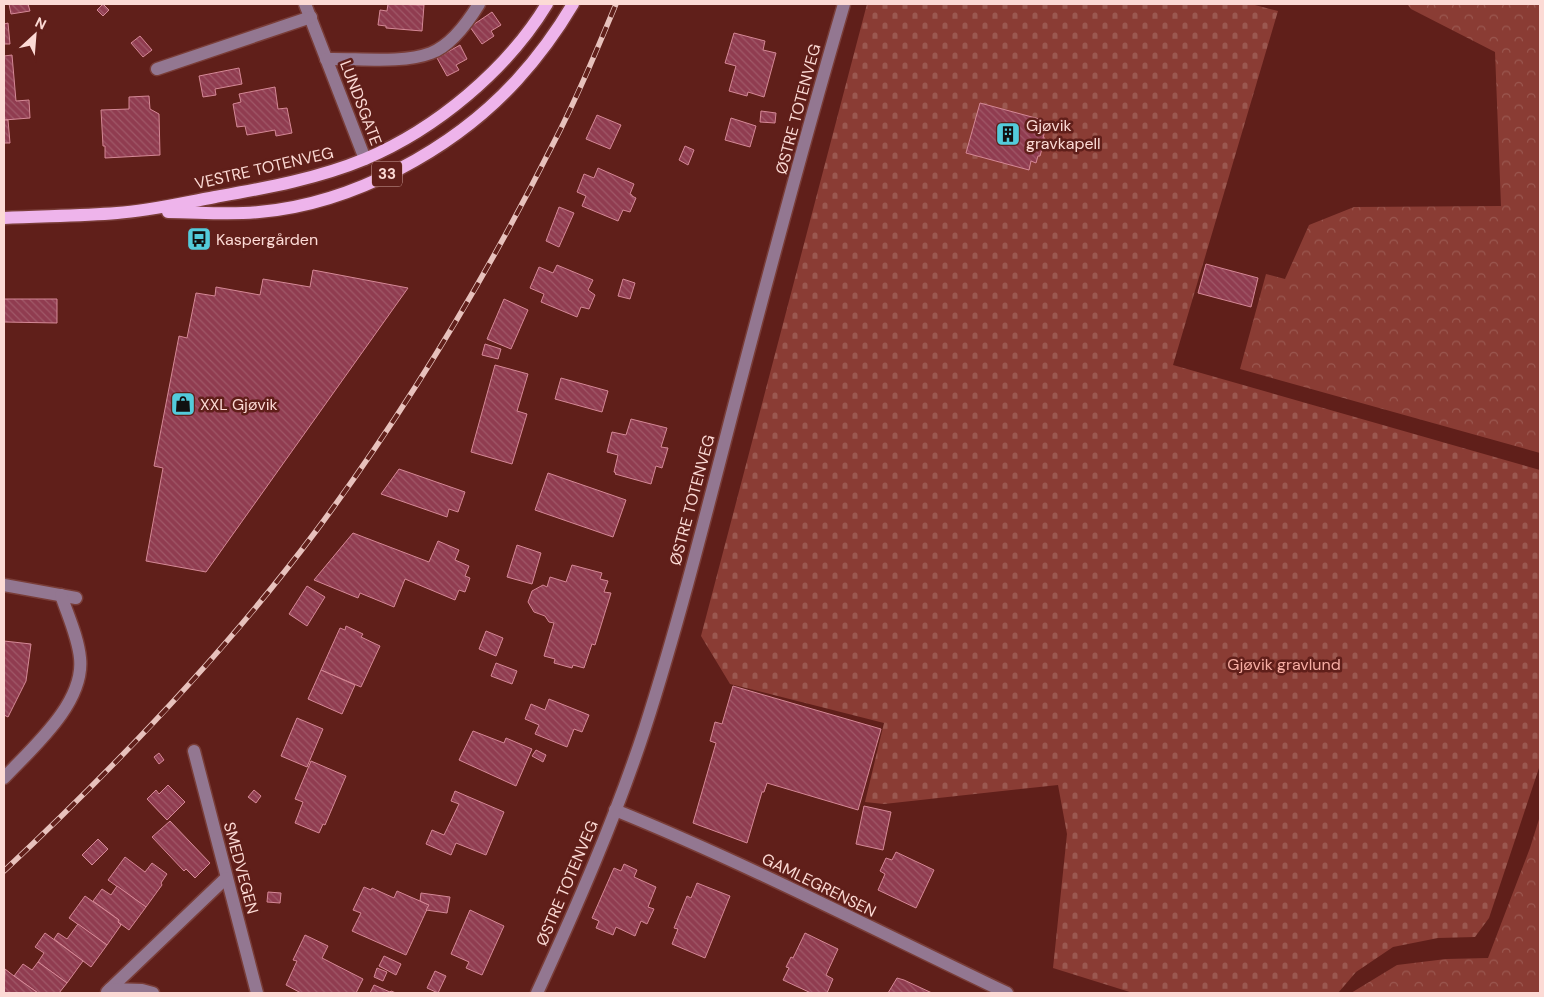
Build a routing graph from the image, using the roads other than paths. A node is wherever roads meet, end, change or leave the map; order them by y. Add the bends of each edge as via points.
1 (304, 4) edge
2 (480, 4) edge
3 (547, 4) edge
4 (573, 4) edge
5 (844, 4) edge
6 (311, 17) junction
7 (326, 59) junction
8 (157, 69) dead end
9 (365, 159) junction
10 (138, 211) junction
11 (4, 218) edge
12 (4, 586) edge
13 (62, 595) junction
14 (76, 598) dead end
15 (194, 751) dead end
16 (4, 778) edge
17 (615, 810) junction
18 (226, 878) junction
19 (108, 991) edge
20 (153, 993) edge
21 (257, 993) edge
22 (536, 993) edge
23 (1007, 993) edge

1 - 6 street, LUNDSGATE
2 - 7 street, LUNDSGATE via 457,34 431,53 404,58
3 - 9 main road, VESTRE TOTENVEG / 33 via 497,68 468,93 418,131
4 - 10 main road, VESTRE TOTENVEG / 33 via 546,45 517,80 481,114 427,154 366,185 309,204 258,212
5 - 17 street, ØSTRE TOTENVEG via 685,594 644,730
6 - 7 street, LUNDSGATE
6 - 8 street
7 - 9 street, LUNDSGATE
9 - 10 main road, VESTRE TOTENVEG / 33 via 261,189
10 - 11 main road, VESTRE TOTENVEG / 33
12 - 13 street
13 - 14 street
13 - 16 street via 80,658 78,684 63,713
15 - 18 street, SMEDVEGEN
17 - 22 street, ØSTRE TOTENVEG
17 - 23 street, GAMLEGRENSEN
18 - 19 street
18 - 21 street, SMEDVEGEN
19 - 20 street via 142,990

